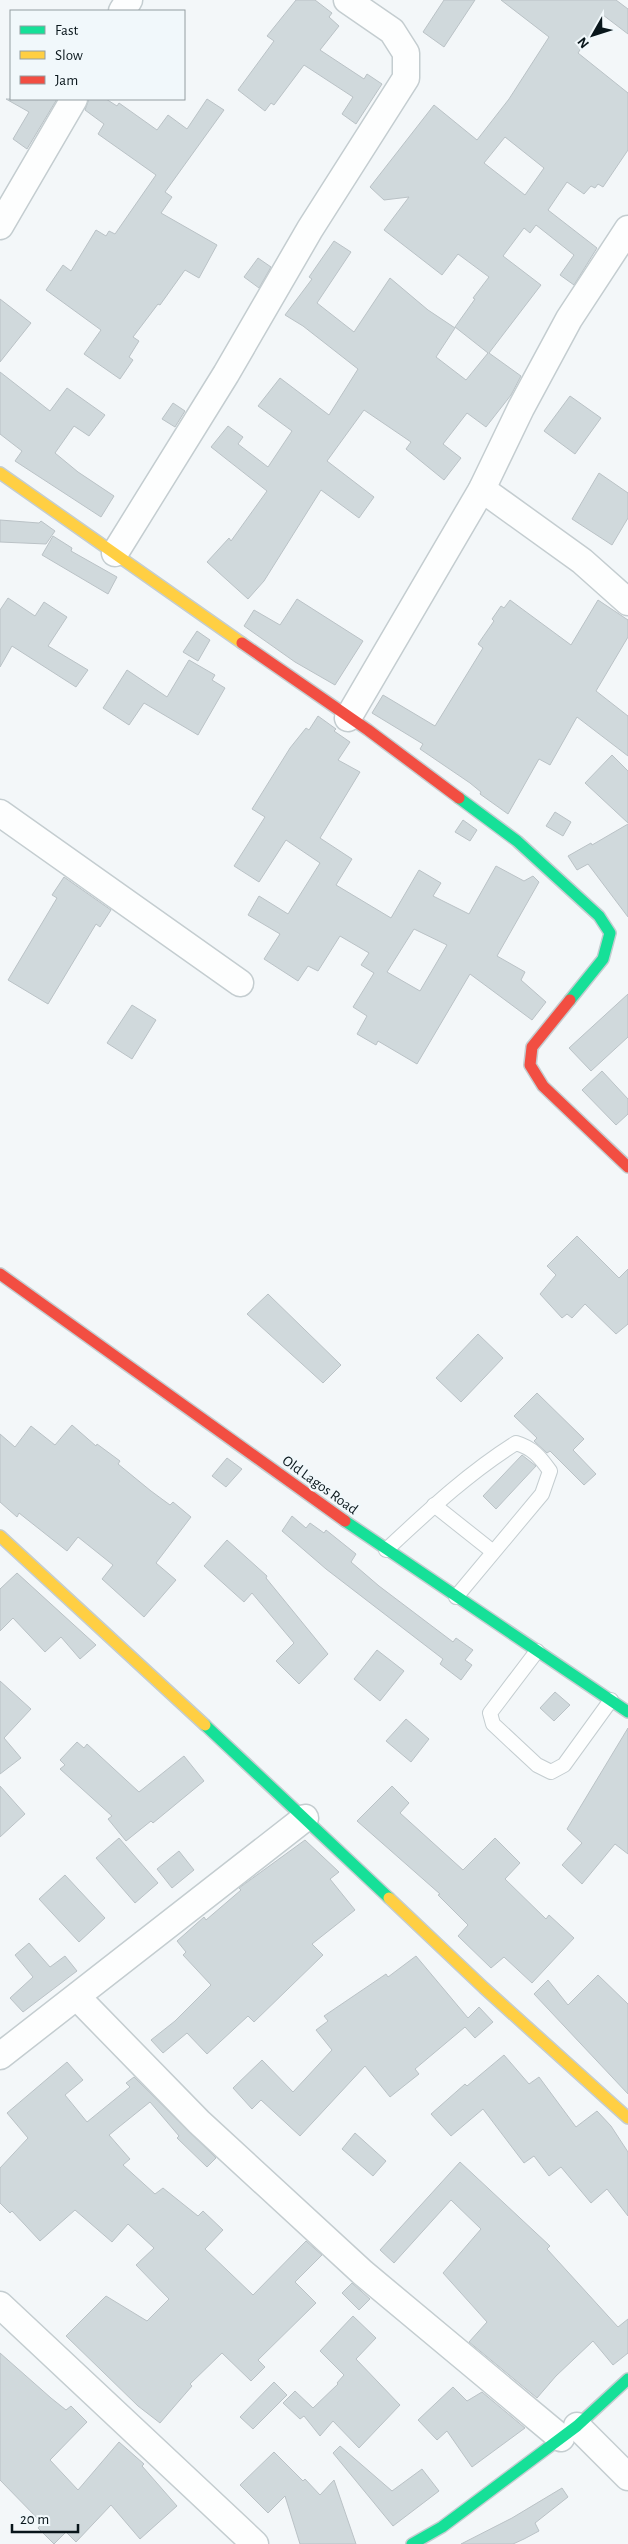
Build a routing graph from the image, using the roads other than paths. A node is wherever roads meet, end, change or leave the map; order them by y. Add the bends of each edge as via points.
1 (347, 0) edge
2 (381, 10) edge
3 (73, 100) edge
4 (8, 193) edge
5 (0, 226) edge
6 (628, 229) edge
7 (0, 473) edge
8 (482, 489) junction
9 (115, 554) junction
10 (628, 602) edge
11 (348, 718) junction
12 (0, 813) edge
13 (240, 983) dead end
14 (628, 1167) edge
15 (0, 1274) edge
16 (434, 1505) junction
17 (0, 1536) edge
18 (386, 1550) junction
19 (492, 1551) junction
20 (456, 1597) junction
21 (537, 1651) junction
22 (611, 1700) junction
23 (628, 1712) edge
24 (305, 1818) junction
25 (77, 1996) junction
26 (0, 2056) edge
27 (628, 2118) edge
28 (0, 2305) edge
29 (628, 2379) edge
30 (569, 2432) junction
31 (628, 2477) edge
32 (255, 2544) edge
33 (412, 2544) edge

1 - 2 street
2 - 9 street via 406,54 406,78 310,229 192,431
3 - 4 street
4 - 5 street
6 - 8 street via 569,319
7 - 9 street
8 - 10 street via 582,561
8 - 11 street
9 - 11 street
11 - 14 street via 518,842 599,916 610,933 603,959 532,1047 530,1065 543,1086
12 - 13 street
15 - 18 street, Old Lagos Road
16 - 18 lane
16 - 19 lane
16 - 19 lane via 497,1455 516,1444 528,1446 550,1470 542,1494
17 - 24 street
18 - 20 street, Old Lagos Road
19 - 20 lane
20 - 21 street, Old Lagos Road
21 - 22 street, Old Lagos Road
21 - 22 lane via 490,1713 493,1724 537,1765 551,1772 564,1765
22 - 23 street, Old Lagos Road
24 - 25 street
24 - 27 street via 484,1988
25 - 26 street
25 - 30 street via 199,2122 363,2273
28 - 32 street
29 - 30 street
30 - 31 street
30 - 33 street via 442,2527

